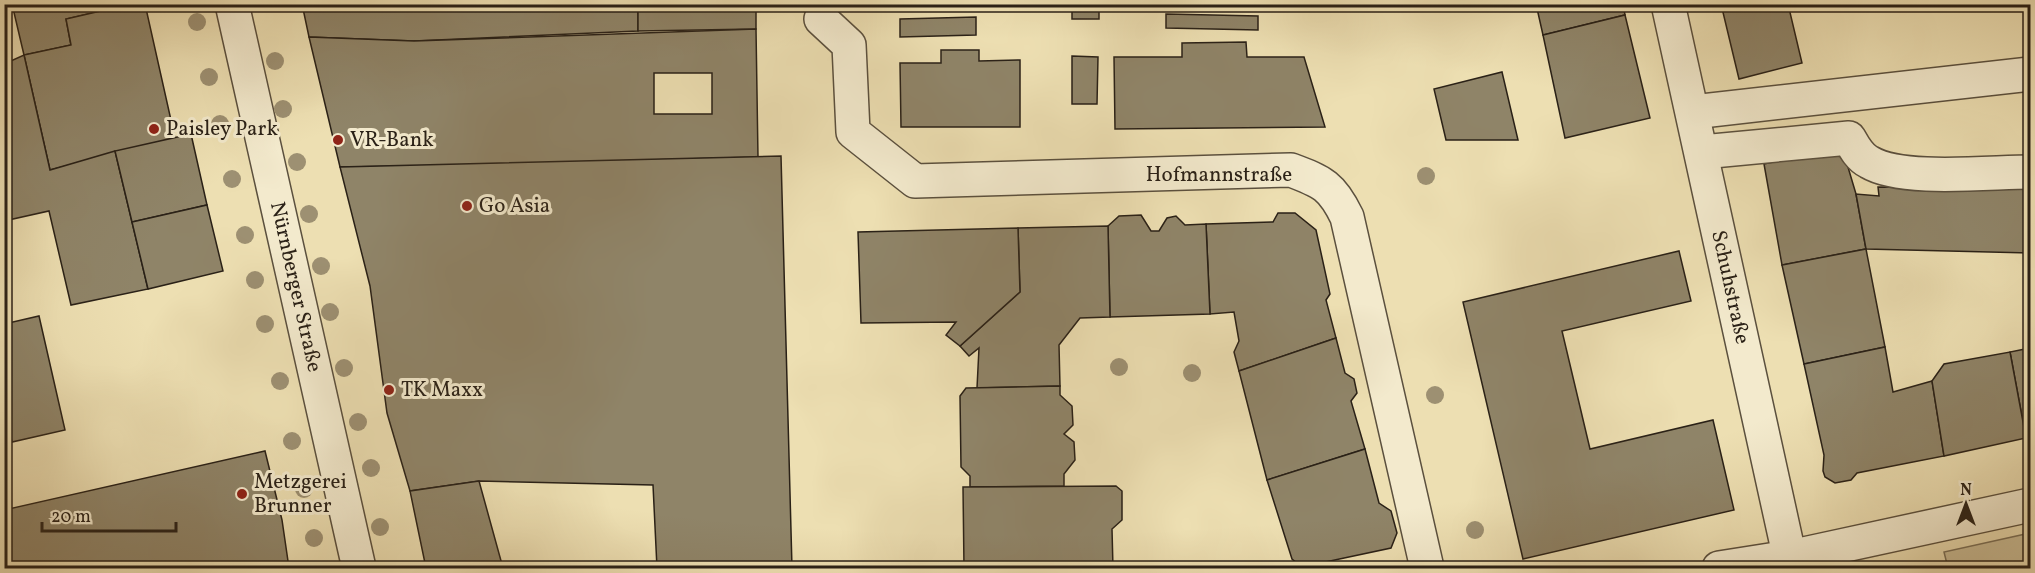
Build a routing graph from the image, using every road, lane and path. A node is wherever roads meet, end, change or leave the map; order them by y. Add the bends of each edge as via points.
1 (232, 4) edge
2 (1668, 4) edge
3 (821, 19) dead end
4 (2031, 74) edge
5 (1693, 112) junction
6 (1702, 152) junction
7 (2031, 172) edge
8 (2031, 505) edge
9 (1791, 563) edge
10 (358, 568) edge
11 (1427, 568) edge
12 (1719, 568) edge

1 - 10 street, Nürnberger Straße
2 - 5 street, Schuhstraße
3 - 11 street, Hofmannstraße via 849,45 853,132 915,181 1291,170 1316,179 1336,194 1347,217
4 - 5 street
5 - 6 street, Schuhstraße
6 - 7 street via 1849,138 1859,155 1885,170
6 - 9 street, Schuhstraße
8 - 9 street
9 - 12 street

